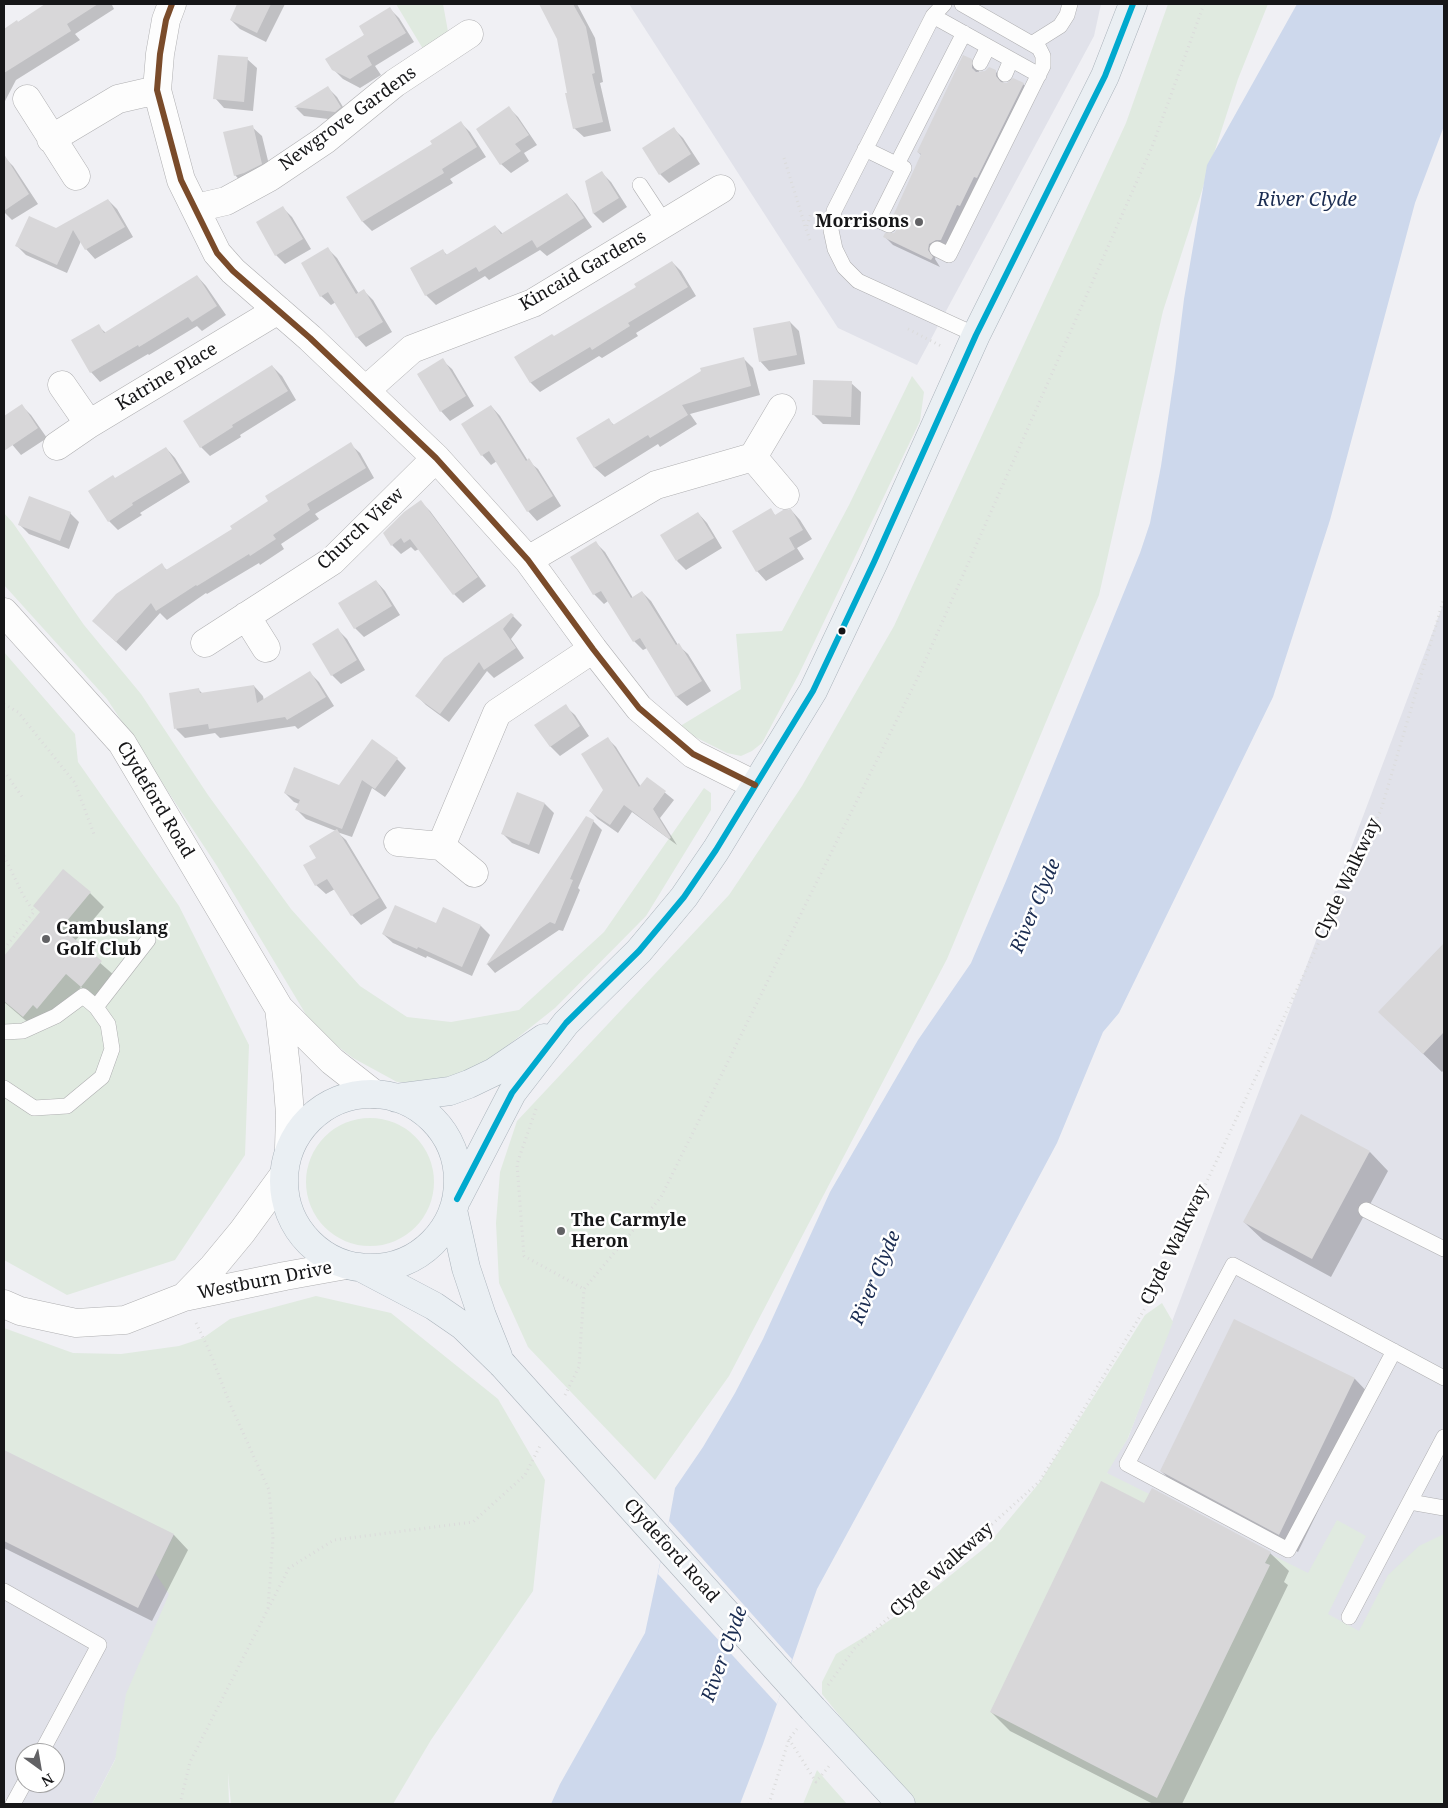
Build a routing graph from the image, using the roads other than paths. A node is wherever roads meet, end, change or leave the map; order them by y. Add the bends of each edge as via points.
1 (172, 4) edge
2 (944, 4) edge
3 (962, 4) edge
4 (1070, 4) edge
5 (1133, 4) edge
6 (932, 16) junction
7 (470, 34) dead end
8 (964, 34) junction
9 (1033, 43) junction
10 (988, 47) junction
11 (1012, 60) junction
12 (980, 63) dead end
13 (1005, 74) dead end
14 (1039, 76) junction
15 (157, 90) junction
16 (27, 99) dead end
17 (51, 139) junction
18 (865, 149) junction
19 (905, 168) junction
20 (76, 176) dead end
21 (640, 185) dead end
22 (721, 189) dead end
23 (196, 208) junction
24 (665, 224) junction
25 (888, 225) dead end
26 (937, 249) dead end
27 (278, 310) junction
28 (976, 335) junction
29 (62, 385) dead end
30 (366, 390) junction
31 (782, 408) dead end
32 (89, 424) junction
33 (57, 446) dead end
34 (753, 457) junction
35 (436, 458) junction
36 (786, 495) dead end
37 (528, 560) junction
38 (4, 612) edge
39 (246, 616) junction
40 (205, 643) dead end
41 (266, 648) dead end
42 (593, 649) junction
43 (755, 784) junction
44 (398, 842) dead end
45 (441, 846) junction
46 (474, 873) dead end
47 (148, 940) dead end
48 (96, 1007) junction
49 (279, 1008) junction
50 (566, 1023) junction
51 (4, 1032) edge
52 (4, 1088) edge
53 (385, 1096) junction
54 (289, 1148) junction
55 (283, 1176) junction
56 (455, 1204) junction
57 (1366, 1210) dead end
58 (1444, 1249) edge
59 (353, 1266) junction
60 (184, 1297) junction
61 (4, 1304) edge
62 (1394, 1351) junction
63 (502, 1364) junction
64 (1444, 1378) edge
65 (1444, 1437) edge
66 (1410, 1502) junction
67 (1444, 1508) edge
68 (4, 1591) edge
69 (1349, 1617) dead end
70 (46, 1743) edge
71 (19, 1793) edge
72 (13, 1804) edge
73 (901, 1804) edge

1 - 15 street via 160,54
2 - 6 lane
3 - 9 lane
4 - 9 lane via 1060,26
5 - 28 main road via 1105,76
6 - 8 lane
6 - 18 lane
7 - 23 street, Newgrove Gardens via 395,83 325,140 270,177 226,201
8 - 10 lane
8 - 19 lane
9 - 14 lane via 1043,56
10 - 11 lane
10 - 12 lane
11 - 13 lane
11 - 14 lane
14 - 26 lane via 971,199 949,255
15 - 17 street via 118,99
15 - 23 street via 181,180
16 - 17 street
17 - 20 street
18 - 19 lane
18 - 28 lane via 834,211 835,250 844,267 858,281
19 - 25 lane via 878,220
21 - 24 lane
22 - 24 street, Kincaid Gardens
23 - 27 street via 217,253
24 - 30 street, Kincaid Gardens via 533,303 412,349
27 - 30 street
27 - 32 street, Katrine Place
28 - 43 main road via 813,691
29 - 32 street
30 - 35 street
31 - 34 street
32 - 33 street, Katrine Place
34 - 36 street
34 - 37 street via 656,485
35 - 37 street
35 - 39 street, Church View via 332,561
37 - 42 street
38 - 49 street, Clydeford Road via 122,743
39 - 40 street, Church View
39 - 41 street
42 - 43 street via 639,708 693,754
42 - 45 street via 497,713
43 - 50 main road via 684,897 638,951
44 - 45 street
45 - 46 street
47 - 48 lane
48 - 51 lane via 83,996 56,1016 23,1032
48 - 52 lane via 108,1024 112,1049 102,1077 67,1106 34,1108
49 - 53 street, Clydeford Road via 332,1061
49 - 54 street, Clydeford Road via 290,1114
50 - 53 main road via 494,1072 469,1084 450,1091
50 - 56 main road via 512,1093
53 - 54 main road via 354,1095 327,1105 305,1123
53 - 56 main road via 410,1102 434,1119 450,1142 458,1170
54 - 55 main road
55 - 59 main road via 286,1205 299,1232 320,1252
55 - 60 street, Westburn Drive via 242,1232
56 - 59 main road via 447,1226 428,1248 403,1263 375,1269
56 - 63 main road, Clydeford Road via 466,1268
57 - 58 lane
59 - 60 street, Westburn Drive
59 - 63 main road, Clydeford Road via 434,1306 462,1326
60 - 61 street, Westburn Drive via 125,1320 76,1323 20,1311
62 - 62 lane via 1232,1265 1127,1464 1288,1550
62 - 64 lane
63 - 73 main road, Clydeford Road, bridge via 807,1716 846,1745
65 - 66 lane
66 - 67 lane
66 - 69 lane
68 - 70 lane via 99,1645
71 - 72 lane

